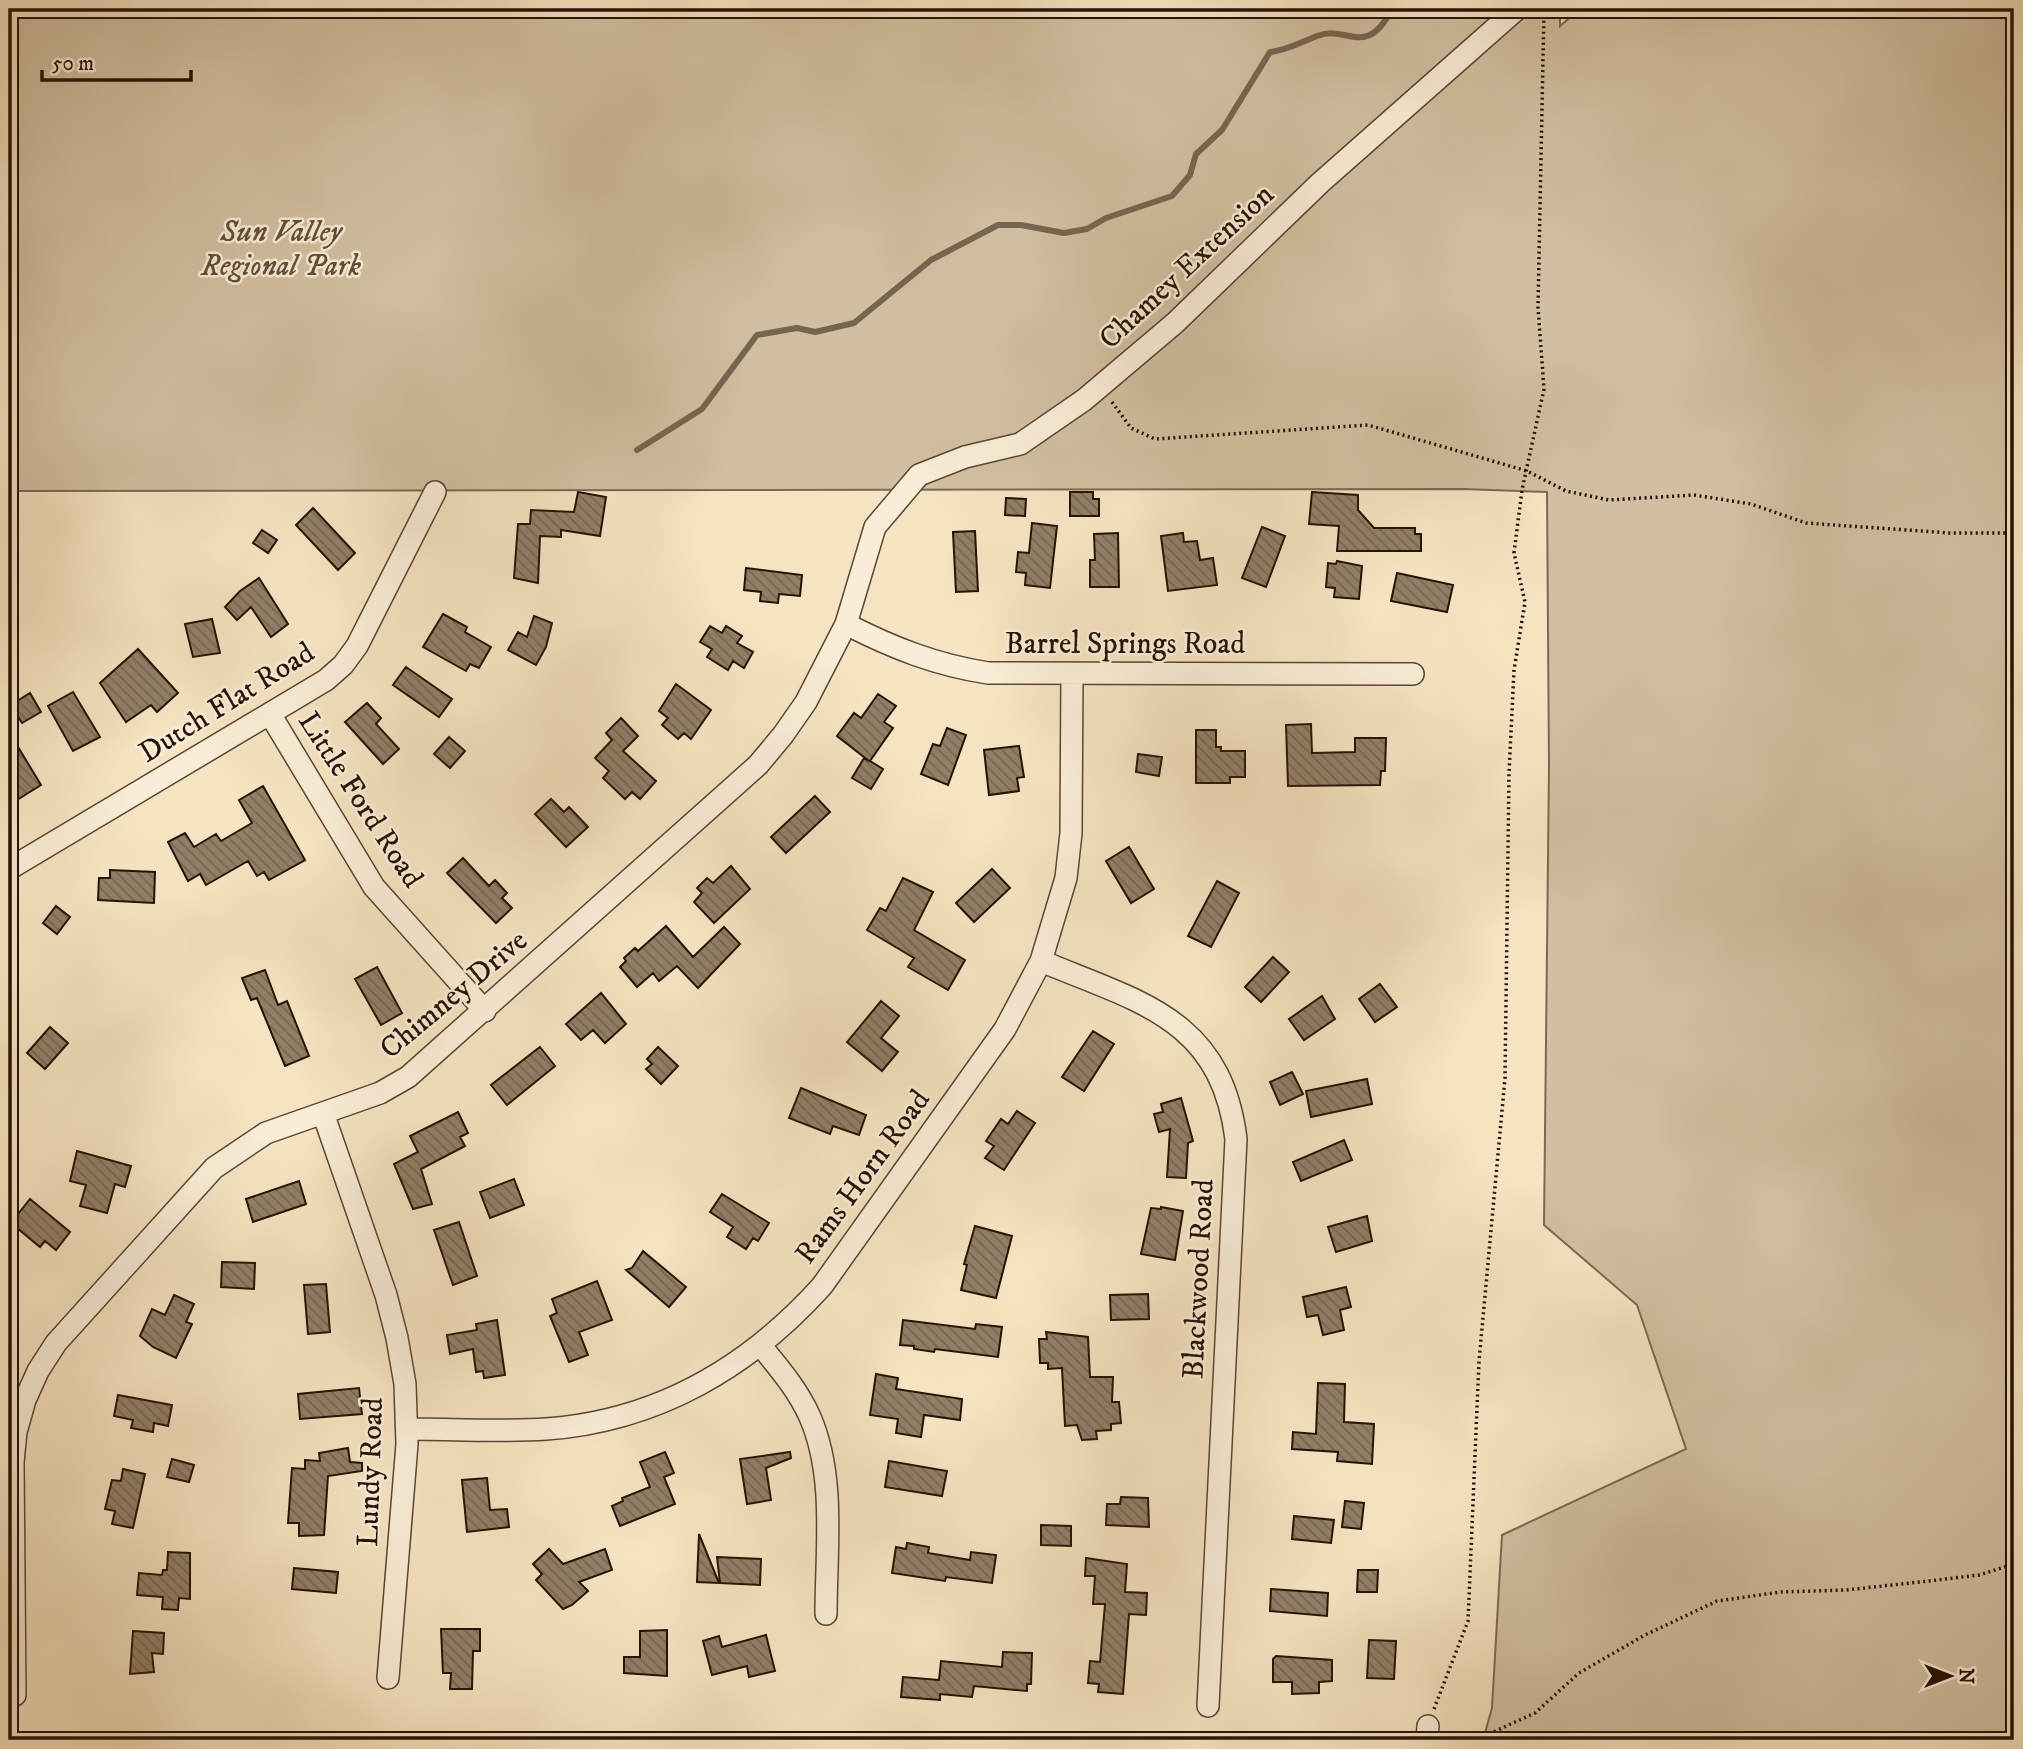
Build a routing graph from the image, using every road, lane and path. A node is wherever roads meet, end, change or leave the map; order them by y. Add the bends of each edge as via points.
1 (1517, 9) edge
2 (1544, 9) edge
3 (1100, 386) junction
4 (1527, 471) junction
5 (435, 492) dead end
6 (876, 527) joint
7 (2010, 533) dead end
8 (846, 624) junction
9 (1072, 674) junction
10 (1413, 674) dead end
11 (270, 714) junction
12 (9, 869) edge
13 (1041, 961) junction
14 (485, 1011) junction
15 (323, 1113) junction
16 (761, 1346) junction
17 (407, 1430) junction
18 (10, 1516) edge
19 (2014, 1564) edge
20 (826, 1614) dead end
21 (388, 1678) dead end
22 (15, 1695) dead end
23 (1208, 1706) dead end
24 (1427, 1733) edge
25 (1488, 1740) edge

1 - 3 street, Chamey Extension via 1320,183 1175,323
2 - 4 path via 1538,307 1544,389
3 - 4 path via 1130,428 1155,439 1368,425
3 - 6 street, Chamey Extension via 1020,444 965,457 919,475
4 - 7 path via 1566,491 1609,500 1694,495 1751,504 1807,523
4 - 24 path via 1514,553 1525,602 1514,670 1505,1078 1479,1362 1468,1621
5 - 11 street, Dutch Flat Road via 343,665
6 - 8 street, Chimney Drive
8 - 9 street, Barrel Springs Road via 914,657 950,667 988,673
8 - 14 street, Chimney Drive via 806,702 758,765
9 - 10 street, Barrel Springs Road
9 - 13 street, Rams Horn Road via 1071,833 1066,878
11 - 12 street, Dutch Flat Road
11 - 14 street, Little Ford Road via 374,887
13 - 16 street, Rams Horn Road via 1005,1028 822,1286
13 - 23 street, Blackwood Road via 1172,1019 1211,1060 1233,1113 1236,1139
14 - 15 street, Chimney Drive via 408,1077 380,1093
15 - 17 street, Lundy Road via 397,1338
15 - 18 street, Chimney Drive via 266,1133 214,1168 56,1343 24,1400 16,1432
16 - 17 street, Rams Horn Road via 672,1399 591,1423 546,1429
16 - 20 street via 795,1389 820,1443 826,1492
17 - 21 street, Lundy Road
18 - 22 street, Chimney Drive
19 - 25 path via 1979,1575 1717,1601 1579,1673 1535,1713 1490,1733

